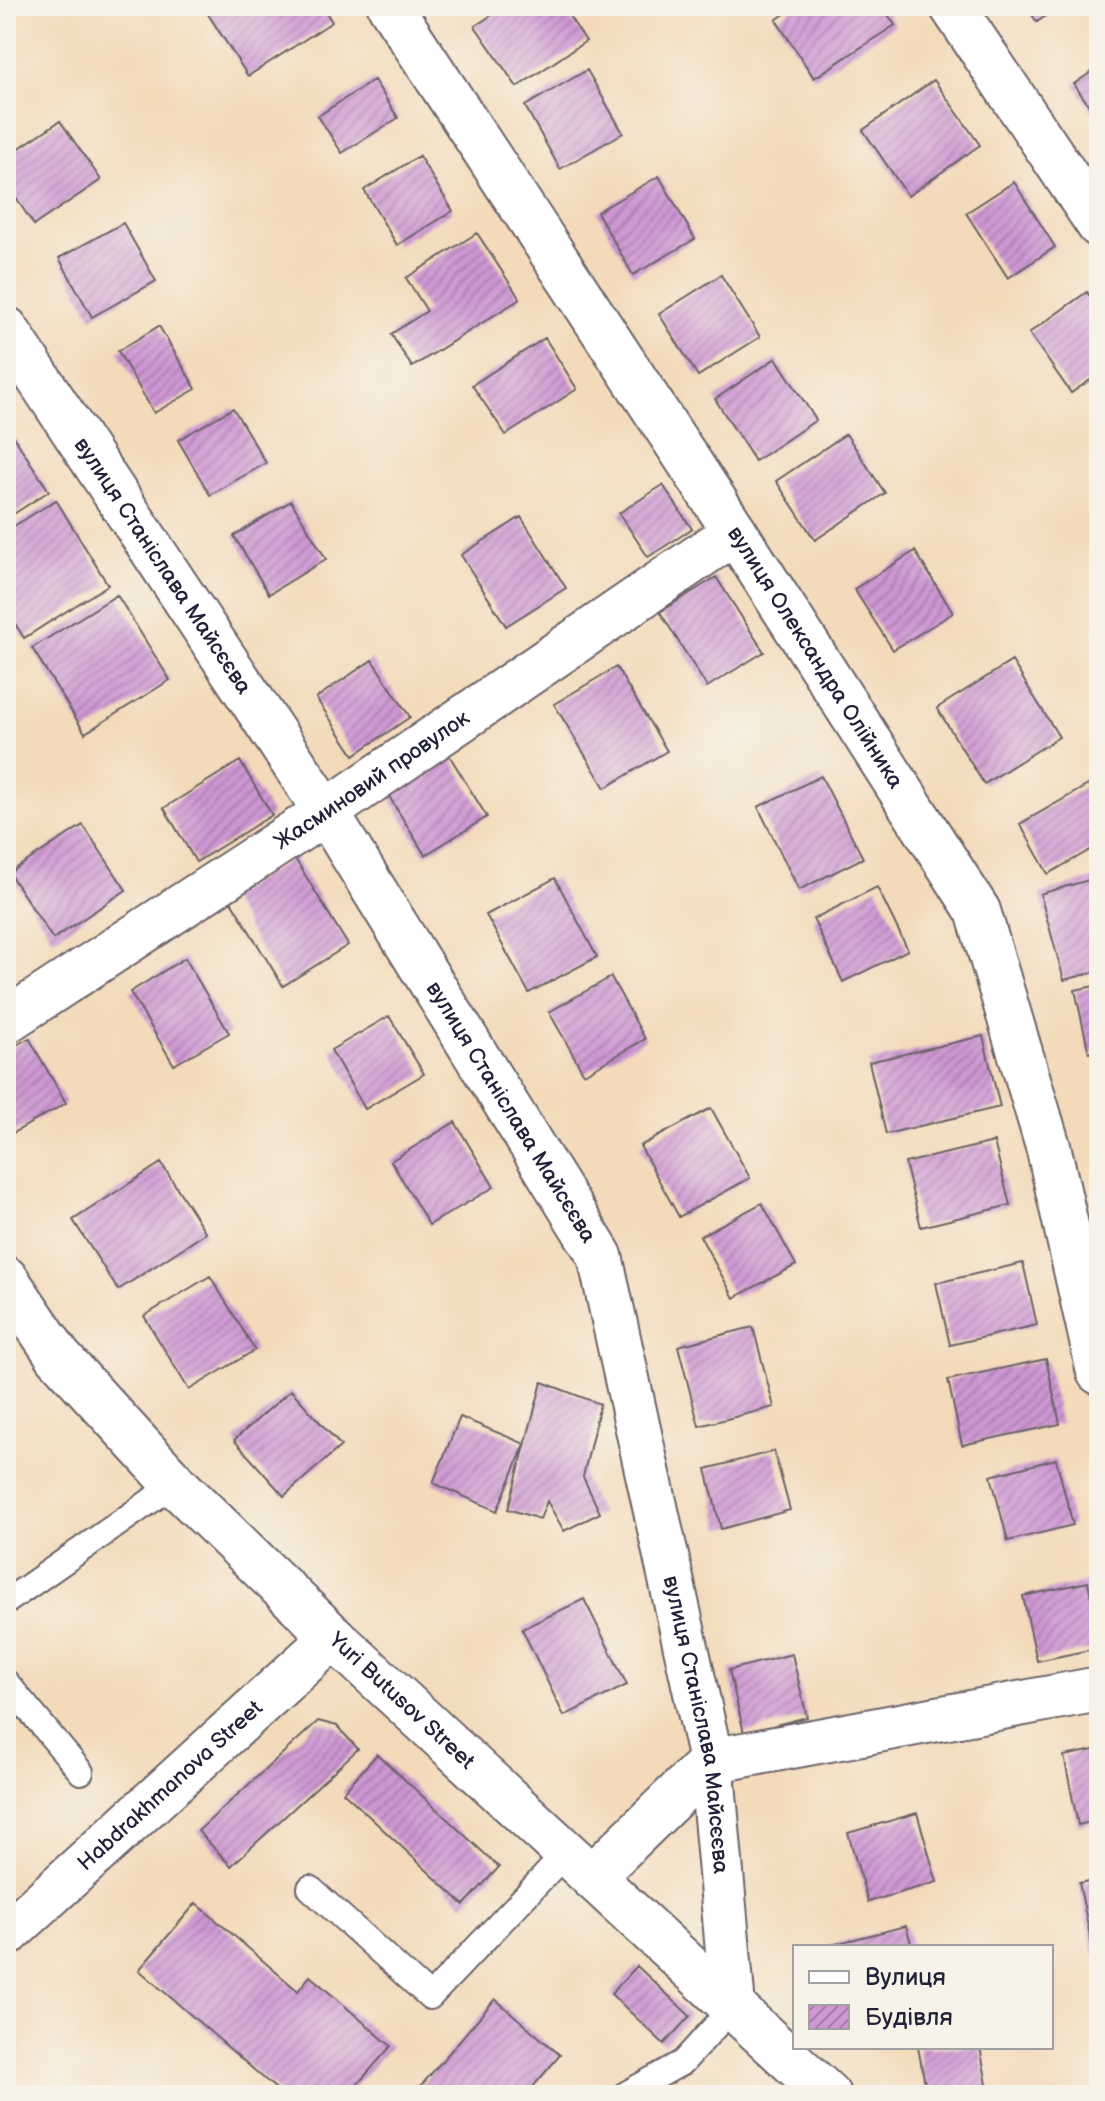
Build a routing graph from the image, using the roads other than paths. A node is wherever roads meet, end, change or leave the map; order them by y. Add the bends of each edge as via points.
1 (390, 6) edge
2 (952, 6) edge
3 (1099, 225) edge
4 (6, 329) edge
5 (735, 532) junction
6 (326, 812) junction
7 (6, 1021) edge
8 (6, 1279) edge
9 (1099, 1372) edge
10 (175, 1484) junction
11 (6, 1602) edge
12 (333, 1637) junction
13 (6, 1682) edge
14 (1099, 1689) edge
15 (711, 1761) junction
16 (81, 1772) dead end
17 (579, 1865) junction
18 (310, 1888) dead end
19 (6, 1935) edge
20 (733, 2007) junction
21 (624, 2095) edge
22 (828, 2095) edge

1 - 5 street, вулиця Олександра Олійника
2 - 3 street
4 - 6 street, вулиця Станіслава Майсєєва
5 - 6 street, Жасминовий провулок
5 - 9 street, вулиця Олександра Олійника via 978,911 1049,1150
6 - 7 street, Жасминовий провулок
6 - 15 street, вулиця Станіслава Майсєєва via 600,1256
8 - 10 street, Yuri Butusov Street via 58,1356
10 - 11 lane
10 - 12 street, Yuri Butusov Street
12 - 17 street, Yuri Butusov Street
12 - 19 street, Habdrakhmanova Street
13 - 16 lane
14 - 15 street
15 - 17 street
15 - 20 street, вулиця Станіслава Майсєєва
17 - 18 lane via 430,1997
17 - 20 street, Yuri Butusov Street
20 - 21 lane via 683,2062
20 - 22 street, Yuri Butusov Street

